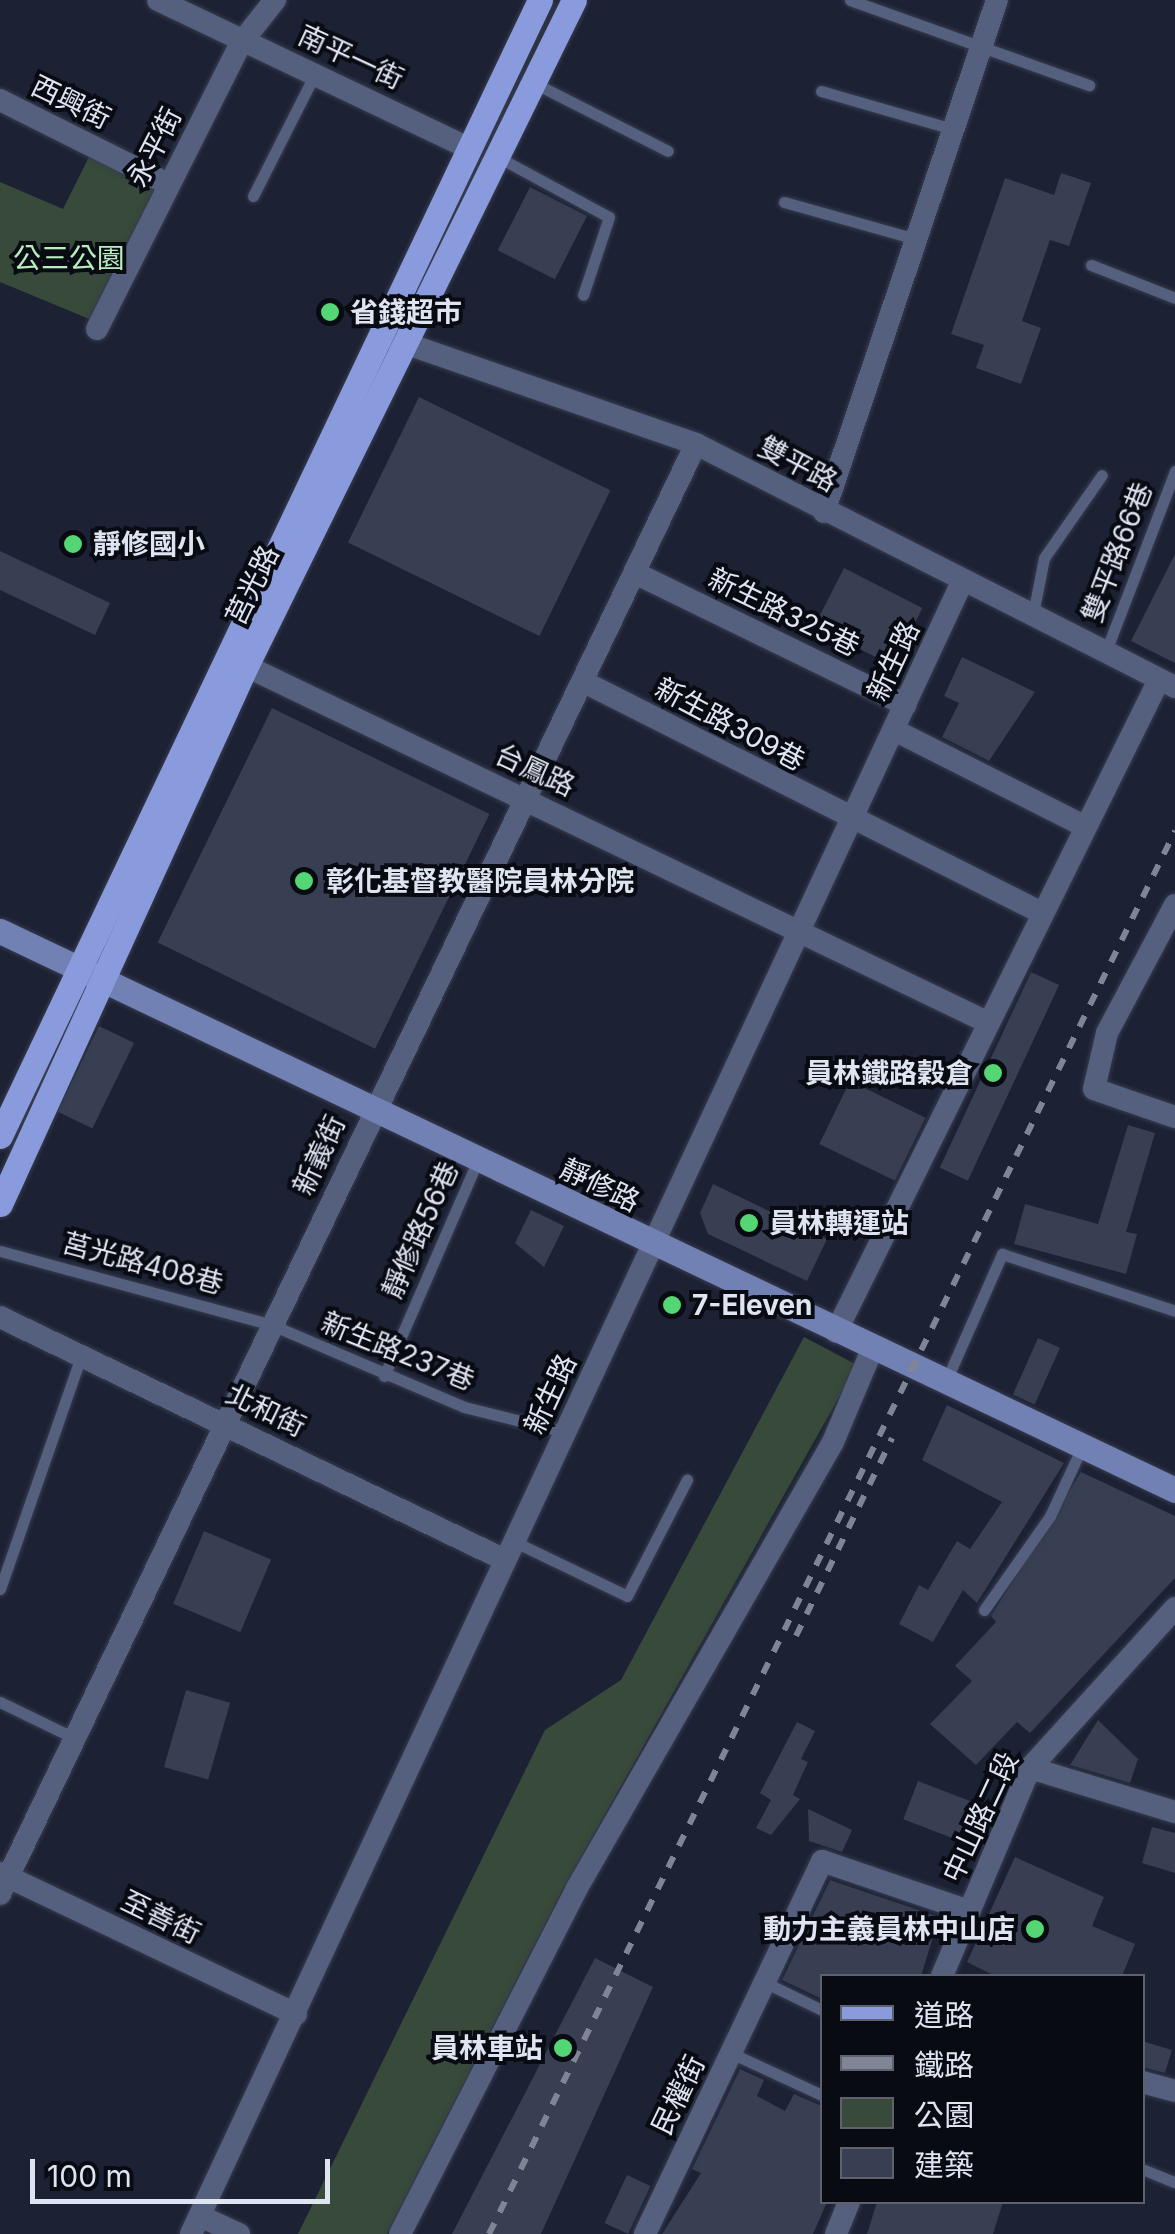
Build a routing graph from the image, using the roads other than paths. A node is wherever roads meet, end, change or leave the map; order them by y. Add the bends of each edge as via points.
1 (158, 0) edge
2 (275, 0) edge
3 (540, 0) edge
4 (574, 0) edge
5 (850, 0) edge
6 (997, 0) edge
7 (241, 43) junction
8 (982, 45) junction
9 (316, 70) junction
10 (529, 80) junction
11 (1089, 85) dead end
12 (821, 91) dead end
13 (0, 100) edge
14 (954, 129) junction
15 (464, 146) junction
16 (668, 151) dead end
17 (494, 155) junction
18 (168, 184) junction
19 (253, 196) dead end
20 (784, 202) dead end
21 (916, 239) junction
22 (1091, 265) dead end
23 (583, 295) dead end
24 (1175, 298) edge
25 (98, 329) dead end
26 (377, 332) junction
27 (402, 345) junction
28 (696, 444) junction
29 (1175, 472) edge
30 (1102, 475) dead end
31 (824, 512) junction
32 (635, 573) junction
33 (964, 580) junction
34 (1033, 614) junction
35 (1106, 651) junction
36 (246, 666) junction
37 (584, 682) junction
38 (1167, 683) edge
39 (906, 705) junction
40 (894, 730) junction
41 (528, 800) junction
42 (848, 820) junction
43 (1084, 826) junction
44 (1175, 905) edge
45 (1040, 912) junction
46 (798, 929) junction
47 (0, 931) edge
48 (77, 968) junction
49 (102, 982) junction
50 (984, 1021) junction
51 (373, 1110) junction
52 (1175, 1117) edge
53 (0, 1136) edge
54 (479, 1160) junction
55 (0, 1204) edge
56 (653, 1244) junction
57 (0, 1252) edge
58 (1175, 1311) edge
59 (0, 1317) edge
60 (272, 1325) junction
61 (836, 1332) junction
62 (871, 1352) junction
63 (81, 1356) junction
64 (384, 1376) junction
65 (944, 1385) junction
66 (227, 1424) junction
67 (565, 1432) junction
68 (1083, 1444) junction
69 (687, 1480) dead end
70 (1175, 1490) edge
71 (510, 1551) junction
72 (0, 1589) edge
73 (1175, 1608) edge
74 (984, 1610) dead end
75 (0, 1702) edge
76 (74, 1738) junction
77 (1030, 1768) junction
78 (1175, 1812) edge
79 (3, 1881) edge
80 (969, 1911) junction
81 (943, 1974) edge
82 (764, 1982) junction
83 (820, 2009) edge
84 (296, 2014) junction
85 (731, 2053) junction
86 (1145, 2083) edge
87 (1175, 2091) edge
88 (820, 2095) edge
89 (1145, 2170) edge
90 (1175, 2182) edge
91 (848, 2204) edge
92 (196, 2225) edge
93 (239, 2234) edge
94 (400, 2234) edge
95 (644, 2234) edge
96 (836, 2234) edge

1 - 7 street, 南平一街
2 - 7 street, 永平街
3 - 15 main road, 莒光路
4 - 10 main road, 莒光路
5 - 8 lane
6 - 8 street
7 - 9 street, 南平一街
7 - 18 street, 永平街
8 - 11 lane
8 - 14 street
9 - 15 street, 南平一街
9 - 19 lane
10 - 16 lane
10 - 17 main road, 莒光路
12 - 14 lane
13 - 18 street, 西興街
14 - 21 street
15 - 26 main road, 莒光路
17 - 23 lane via 608,218
17 - 27 main road, 莒光路
18 - 25 street, 永平街
20 - 21 lane
21 - 31 street
22 - 24 lane
26 - 27 street, 雙平路
26 - 48 main road, 莒光路
27 - 28 street, 雙平路
27 - 36 main road, 莒光路
28 - 31 street, 雙平路
28 - 32 street, 新義街
29 - 35 lane, 雙平路66巷
30 - 34 lane via 1044,558
31 - 33 street, 雙平路
32 - 37 street, 新義街
32 - 39 street, 新生路325巷
33 - 34 street, 雙平路
33 - 39 street, 新生路
34 - 35 street, 雙平路
35 - 38 street, 雙平路
36 - 41 street, 台鳳路
36 - 49 main road, 莒光路
37 - 41 street, 新義街
37 - 42 street, 新生路309巷
38 - 43 street
39 - 40 street, 新生路
40 - 42 street, 新生路
40 - 43 street
41 - 46 street, 台鳳路
41 - 51 street, 新義街
42 - 45 street, 新生路309巷
42 - 46 street, 新生路
43 - 45 street
44 - 52 street via 1106,1033 1094,1089
45 - 50 street
46 - 50 street, 台鳳路
46 - 56 street, 新生路
47 - 48 street, 靜修路
48 - 49 street, 靜修路
48 - 53 main road, 莒光路
49 - 51 street, 靜修路
49 - 55 main road, 莒光路
50 - 61 street
51 - 54 street, 靜修路
51 - 60 street, 新義街
54 - 56 street, 靜修路
54 - 64 lane, 靜修路56巷
56 - 61 street, 靜修路
56 - 67 street, 新生路
57 - 60 lane, 莒光路408巷
58 - 65 lane via 1002,1254
59 - 63 street, 北和街
60 - 64 lane, 新生路237巷
60 - 66 street, 新義街
61 - 62 street, 靜修路
62 - 65 street, 靜修路
62 - 94 street via 833,1442 576,1888
63 - 66 street, 北和街
63 - 72 lane
64 - 67 lane, 新生路237巷
65 - 68 street, 靜修路
66 - 71 street, 北和街
66 - 76 street, 新義街
67 - 71 street, 新生路
68 - 70 street, 靜修路
68 - 74 lane via 1050,1516
69 - 71 lane via 628,1596
71 - 84 street, 新生路
73 - 77 street, 中山路二段
75 - 76 lane
76 - 79 street, 新義街
77 - 78 street
77 - 80 street, 中山路二段
79 - 84 street, 至善街
80 - 81 street, 中山路二段
80 - 82 street, 民權街 via 822,1861
82 - 83 lane
82 - 85 street, 民權街
84 - 92 street, 新生路
85 - 88 lane
85 - 95 street, 民權街
86 - 87 street
89 - 90 lane
91 - 96 street
92 - 93 street

